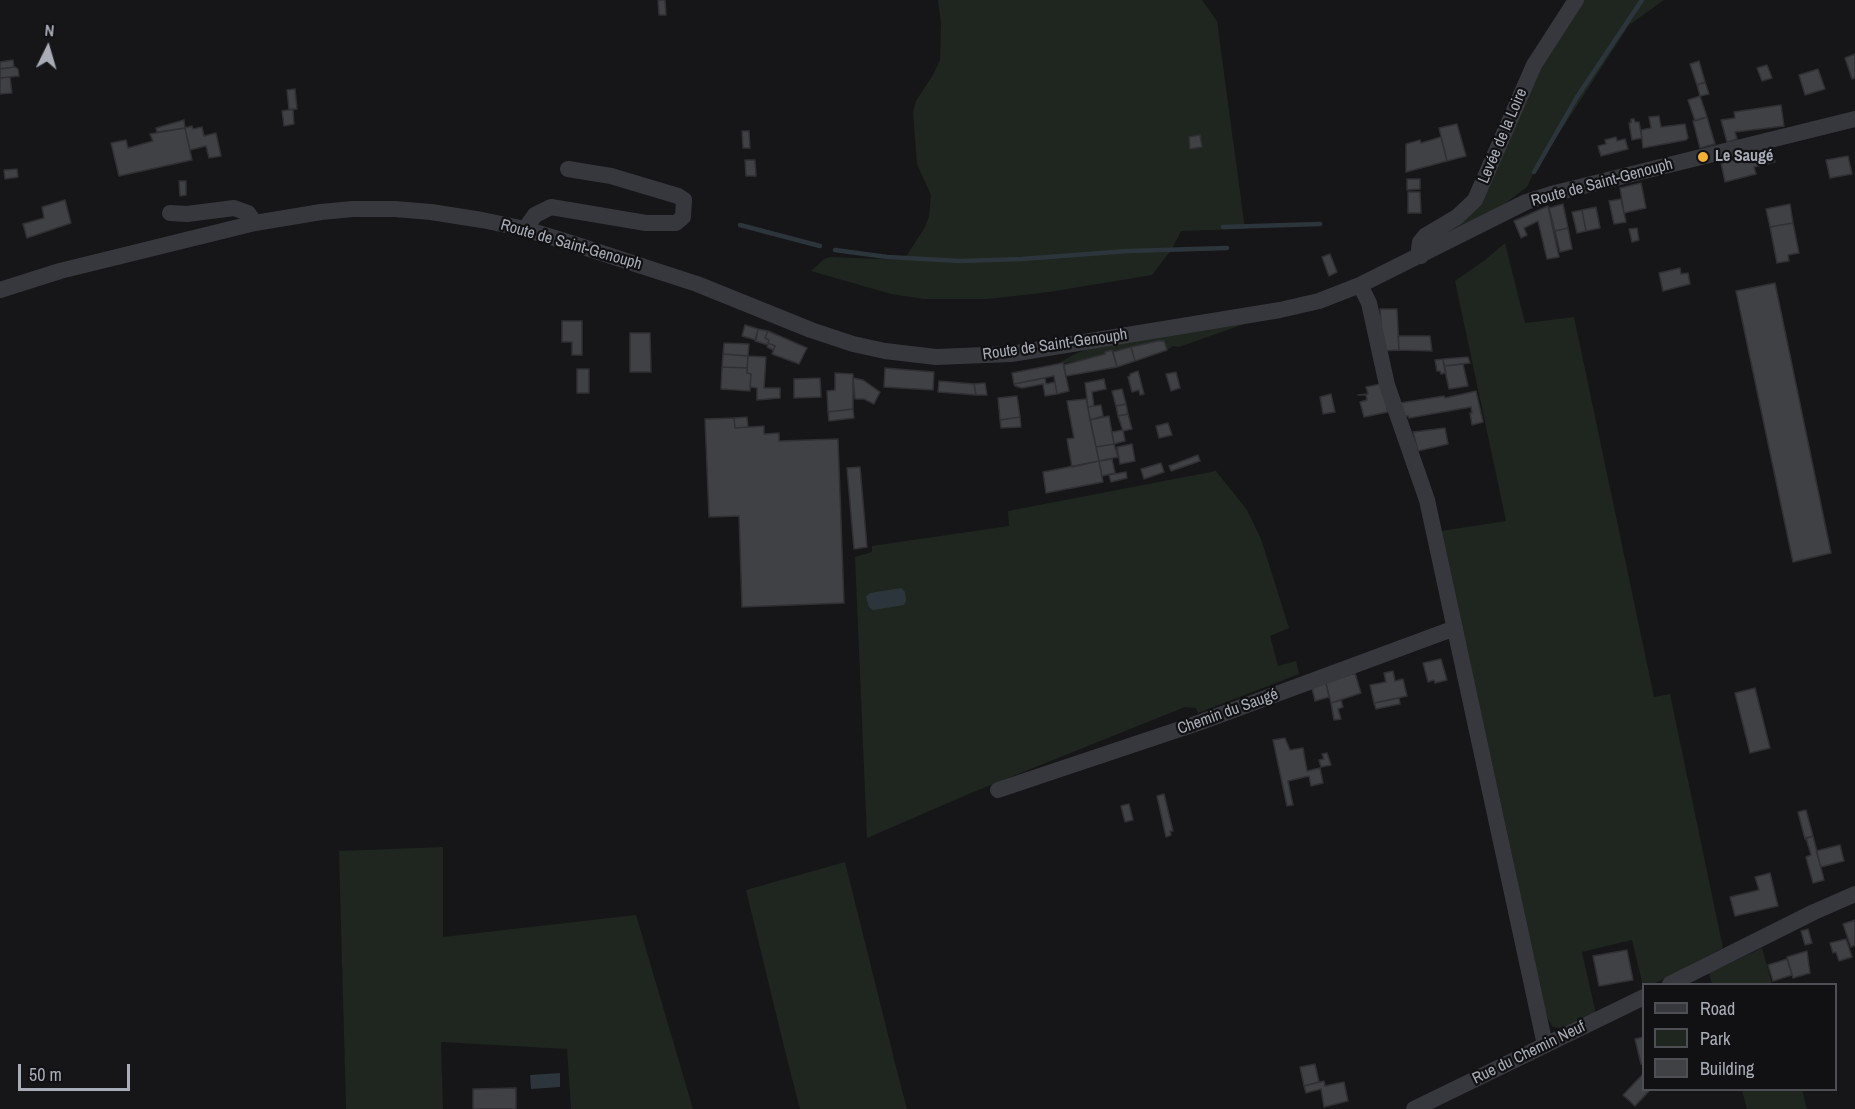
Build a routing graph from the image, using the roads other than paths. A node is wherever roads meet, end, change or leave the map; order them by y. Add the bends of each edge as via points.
1 (1576, 0) edge
2 (1855, 119) edge
3 (568, 169) dead end
4 (170, 213) dead end
5 (255, 223) junction
6 (525, 229) junction
7 (1421, 256) junction
8 (1360, 285) junction
9 (0, 290) edge
10 (1455, 628) junction
11 (998, 790) dead end
12 (1855, 894) edge
13 (1672, 983) edge
14 (1642, 998) edge
15 (1545, 1045) junction
16 (1414, 1109) edge

1 - 7 street, Levée de la Loire via 1534,65 1475,200 1457,217 1425,236 1420,242
2 - 7 street, Route de Saint-Genouph via 1551,194 1526,202
3 - 6 street via 611,176 678,196 684,200 683,217 676,223 654,224 551,207 535,215
4 - 5 street via 234,208 248,213
5 - 6 street, Route de Saint-Genouph via 321,212 395,209
5 - 9 street, Route de Saint-Genouph via 60,271
6 - 8 street, Route de Saint-Genouph via 686,280 831,338 885,351 936,357 1011,354 1280,310 1319,301
7 - 8 street, Route de Saint-Genouph
8 - 10 street via 1370,303 1387,385 1427,500
10 - 11 street, Chemin du Saugé via 1201,722
10 - 15 street
12 - 13 street
14 - 15 street, Rue du Chemin Neuf
15 - 16 street, Rue du Chemin Neuf

